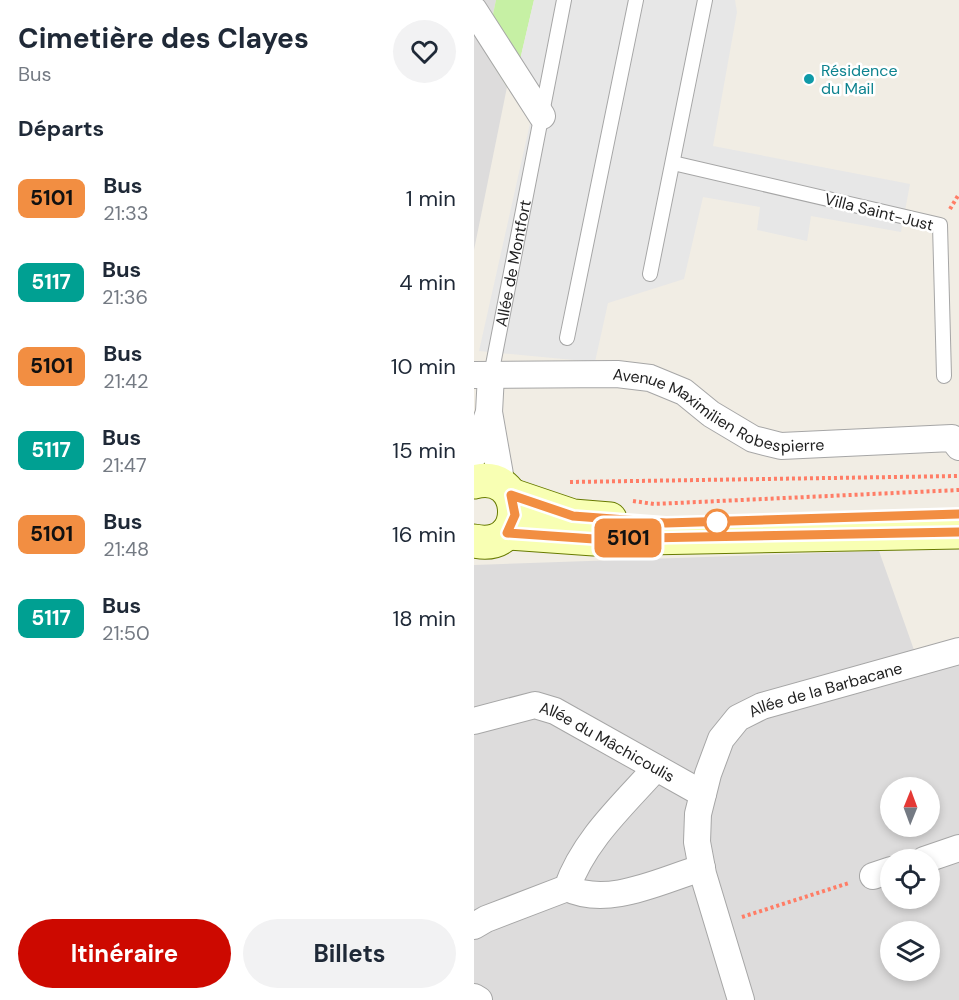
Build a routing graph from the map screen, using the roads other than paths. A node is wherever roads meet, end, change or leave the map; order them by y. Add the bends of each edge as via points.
1 (564, 0) edge
2 (636, 0) edge
3 (705, 0) edge
4 (474, 10) edge
5 (542, 116) junction
6 (673, 163) junction
7 (650, 274) dead end
8 (567, 338) dead end
9 (482, 375) edge
10 (944, 376) dead end
11 (489, 412) junction
12 (959, 447) edge
13 (474, 455) edge
14 (496, 488) edge
15 (959, 514) edge
16 (959, 532) edge
17 (507, 533) junction
18 (474, 541) edge
19 (959, 651) edge
20 (474, 721) edge
21 (656, 768) junction
22 (703, 794) junction
23 (959, 848) edge
24 (940, 855) edge
25 (702, 868) junction
26 (567, 888) junction
27 (474, 926) edge
28 (474, 997) edge
29 (479, 1000) edge
30 (741, 1000) edge

1 - 5 lane, Allée de Montfort
2 - 8 lane
3 - 6 lane
4 - 5 street
5 - 9 lane, Allée de Montfort
6 - 7 lane
6 - 10 lane, Villa Saint-Just via 940,225
9 - 11 street, Allée de Montfort
9 - 12 street, Avenue Maximilien Robespierre via 617,374 650,378 684,392 753,439 781,446 952,438
11 - 13 street, Allée de Montfort
11 - 14 street, Allée de Montfort
14 - 15 street via 573,516 666,523
14 - 17 street via 515,515
16 - 17 street via 594,539
17 - 18 street via 492,542
19 - 22 street, Allée de la Barbacane via 762,706 738,718 721,739
20 - 21 street, Allée du Mâchicoulis via 535,705 555,711
21 - 22 street, Allée du Mâchicoulis
21 - 26 street via 589,843
22 - 25 street, Allée de la Barbacane via 697,842
23 - 24 street
25 - 26 street via 619,894 579,894
25 - 30 street, Allée de la Barbacane
26 - 27 street
28 - 29 street

